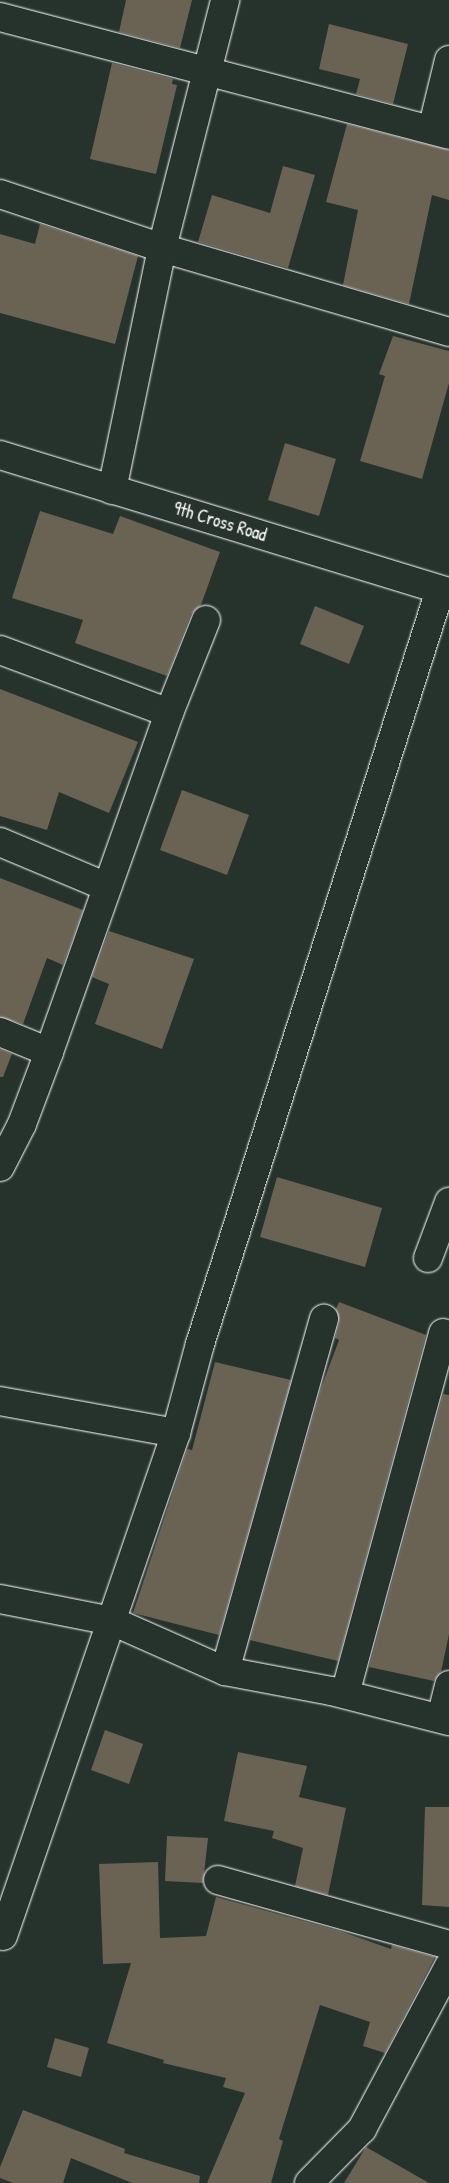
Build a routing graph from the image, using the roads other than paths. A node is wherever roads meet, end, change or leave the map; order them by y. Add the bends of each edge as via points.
1 (225, 0) edge
2 (0, 17) edge
3 (449, 60) edge
4 (207, 71) junction
5 (440, 133) edge
6 (0, 194) edge
7 (162, 248) junction
8 (449, 332) edge
9 (0, 455) edge
10 (112, 490) junction
11 (444, 591) edge
12 (206, 620) dead end
13 (0, 650) edge
14 (169, 713) junction
15 (0, 842) edge
16 (107, 887) junction
17 (0, 1032) edge
18 (49, 1052) junction
19 (0, 1167) edge
20 (449, 1202) edge
21 (428, 1258) dead end
22 (324, 1320) dead end
23 (443, 1333) dead end
24 (0, 1401) edge
25 (176, 1433) junction
26 (0, 1599) edge
27 (112, 1621) junction
28 (225, 1671) junction
29 (449, 1685) edge
30 (345, 1694) junction
31 (445, 1720) edge
32 (218, 1880) dead end
33 (3, 1936) dead end
34 (449, 1945) edge
35 (449, 1966) edge
36 (309, 2183) edge

1 - 4 street
2 - 4 street
3 - 5 street
4 - 5 street
4 - 7 street
6 - 7 street
7 - 8 street
7 - 10 street
9 - 10 street, 9th Cross Road
10 - 11 street, 9th Cross Road
11 - 25 street via 200,1344
12 - 14 street
13 - 14 street
14 - 16 street
15 - 16 street
16 - 18 street
17 - 18 street
18 - 19 street via 22,1124
20 - 21 street
22 - 28 street
23 - 30 street
24 - 25 street
25 - 27 street
26 - 27 street
27 - 28 street
27 - 33 street
28 - 30 street
29 - 31 street
30 - 31 street
32 - 34 street
35 - 36 street via 362,2129

